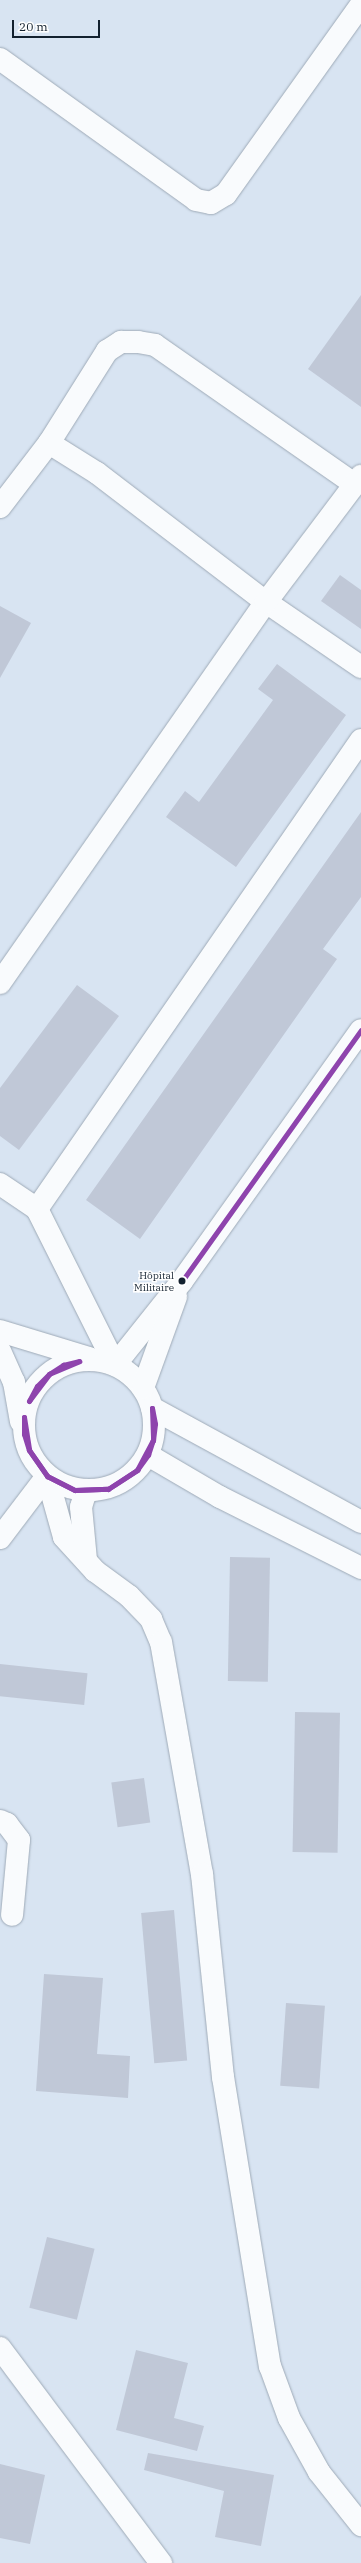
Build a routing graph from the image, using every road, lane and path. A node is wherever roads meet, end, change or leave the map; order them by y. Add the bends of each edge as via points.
1 (361, 5) edge
2 (0, 60) edge
3 (49, 443) junction
4 (358, 480) edge
5 (0, 507) edge
6 (266, 602) junction
7 (361, 667) edge
8 (361, 740) edge
9 (0, 983) edge
10 (361, 1030) edge
11 (0, 1184) edge
12 (37, 1209) junction
13 (182, 1281) junction
14 (0, 1331) edge
15 (0, 1352) edge
16 (105, 1362) junction
17 (143, 1388) junction
18 (152, 1408) junction
19 (24, 1434) junction
20 (148, 1456) junction
21 (47, 1476) junction
22 (90, 1491) junction
23 (361, 1522) edge
24 (0, 1538) edge
25 (86, 1560) junction
26 (361, 1568) edge
27 (0, 1821) edge
28 (12, 1915) dead end
29 (0, 2348) edge
30 (361, 2525) edge
31 (161, 2563) edge

1 - 2 street via 226,194 211,203 196,200
3 - 4 street via 107,351 121,342 155,344
3 - 5 street
3 - 6 street via 97,473
4 - 6 street
6 - 7 street
6 - 9 street
8 - 12 street
10 - 13 street
11 - 12 street
12 - 16 street
13 - 16 street
13 - 17 street
14 - 16 street
15 - 19 street via 14,1382
16 - 17 street via 135,1378
16 - 19 street via 63,1365 48,1374 28,1401
17 - 18 street
18 - 20 street via 154,1435
18 - 23 street
19 - 21 street via 36,1464
20 - 22 street via 124,1481 108,1489
20 - 26 street via 220,1497
21 - 22 street via 60,1484
21 - 24 street
21 - 25 street via 64,1537
22 - 25 street via 85,1494 81,1507
25 - 30 street via 129,1596 151,1619 161,1642 202,1874 222,2077 270,2366 289,2418 319,2472
27 - 28 street via 7,1824 19,1840
29 - 31 street

